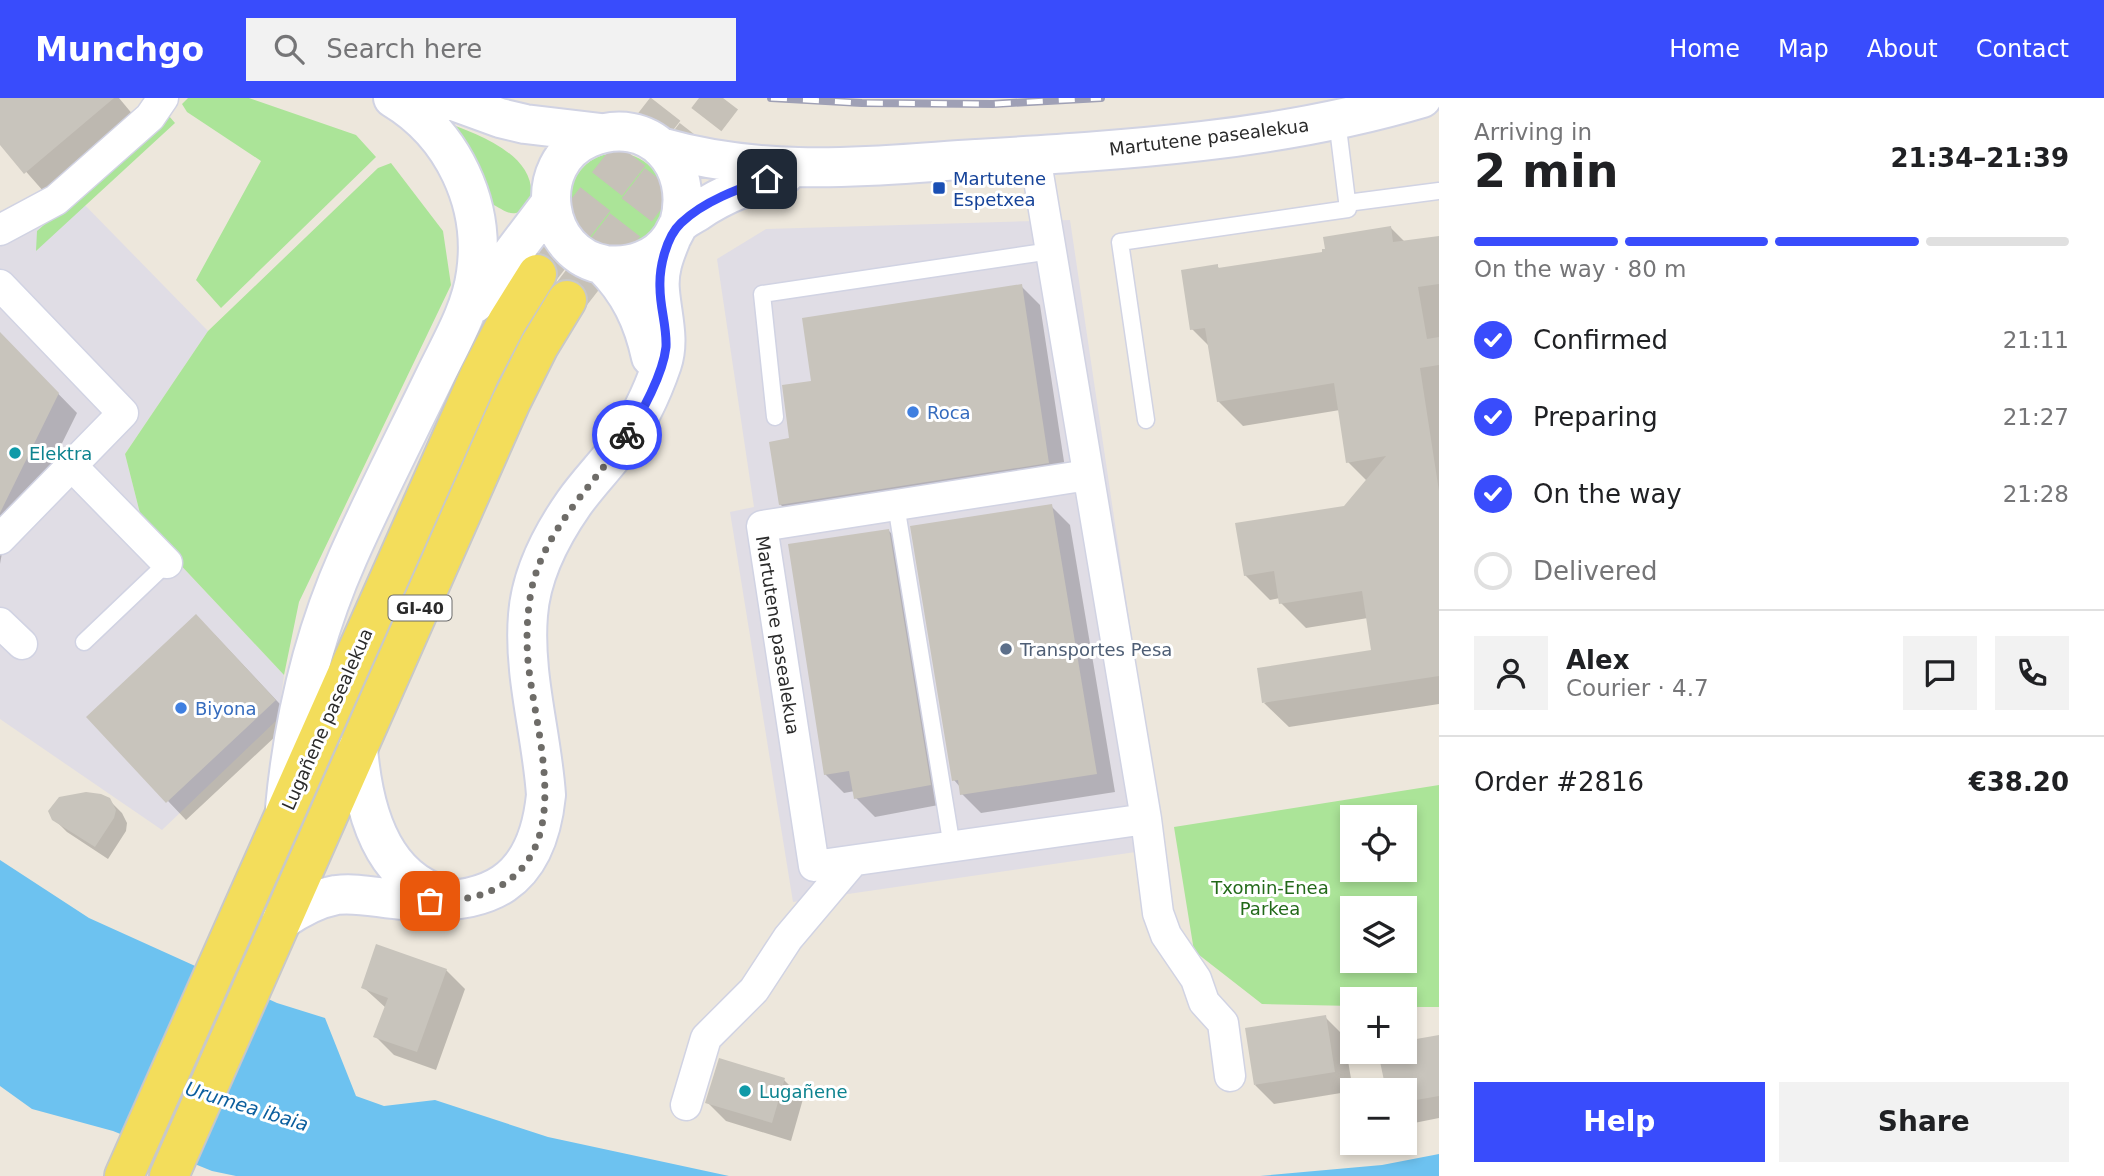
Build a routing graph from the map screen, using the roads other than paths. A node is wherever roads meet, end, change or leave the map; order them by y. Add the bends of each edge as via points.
1 (163, 98) edge
2 (393, 98) edge
3 (445, 98) edge
4 (1422, 98) edge
5 (500, 118) junction
6 (1337, 120) junction
7 (601, 133) junction
8 (660, 147) junction
9 (1035, 156) junction
10 (814, 169) junction
11 (1439, 191) edge
12 (550, 195) junction
13 (1347, 203) junction
14 (0, 230) edge
15 (675, 232) junction
16 (1051, 251) junction
17 (603, 265) junction
18 (537, 274) tunnel mouth
19 (0, 285) edge
20 (567, 300) tunnel mouth
21 (462, 321) junction
22 (655, 380) junction
23 (775, 417) dead end
24 (1146, 420) dead end
25 (71, 465) junction
26 (1088, 475) junction
27 (896, 505) junction
28 (0, 539) edge
29 (167, 563) joint
30 (0, 623) edge
31 (84, 642) dead end
32 (22, 644) dead end
33 (358, 748) junction
34 (284, 816) junction
35 (1146, 819) junction
36 (952, 847) junction
37 (853, 861) junction
38 (463, 899) junction
39 (282, 920) junction
40 (1230, 1076) dead end
41 (686, 1105) dead end
42 (127, 1170) edge
43 (169, 1176) edge

1 - 14 street via 150,117 56,200
2 - 21 main road via 441,139 473,204 479,251
3 - 5 main road, Martutene pasealekua
4 - 6 main road, Martutene pasealekua
5 - 7 main road, Martutene pasealekua via 550,129
5 - 12 main road, Martutene pasealekua via 530,150
6 - 9 main road, Martutene pasealekua via 1192,143
6 - 13 lane
7 - 8 main road, Martutene pasealekua via 632,133
7 - 12 main road via 568,153 556,168
8 - 10 main road, Martutene pasealekua via 734,164
8 - 15 main road via 682,182 684,208
9 - 10 main road, Martutene pasealekua
9 - 16 street
10 - 15 main road, Martutene pasealekua via 744,187 710,204
11 - 13 lane
12 - 17 main road, Martutene pasealekua via 555,225 566,243
12 - 21 main road
13 - 24 lane via 1348,209 1120,242
15 - 17 main road, Martutene pasealekua via 657,253 640,262
15 - 22 main road via 662,263 666,348
16 - 23 lane via 762,294
16 - 26 street
17 - 22 main road via 639,313
18 - 34 main road, Lugañene pasealekua / GI-40 via 480,374
19 - 25 street via 123,413
20 - 33 main road, GI-40 via 511,402
21 - 34 main road via 348,558 321,629 290,756
22 - 38 main road via 635,424 558,529 533,585 528,663 546,795 539,835 511,879
25 - 28 street
25 - 29 street
26 - 27 street, Martutene pasealekua
26 - 35 street
27 - 36 lane
27 - 37 street, Martutene pasealekua via 762,526 814,866
29 - 31 lane
30 - 32 street
33 - 38 main road via 367,807 387,853 417,884
33 - 39 main road, GI-40
34 - 42 main road, Lugañene pasealekua / GI-40
35 - 36 street, Martutene pasealekua
35 - 40 street via 1158,913 1166,935 1196,979 1203,1002 1223,1023
36 - 37 street, Martutene pasealekua
37 - 41 street via 788,938 754,990 706,1038
38 - 39 main road via 337,895 299,908
39 - 43 main road, GI-40

